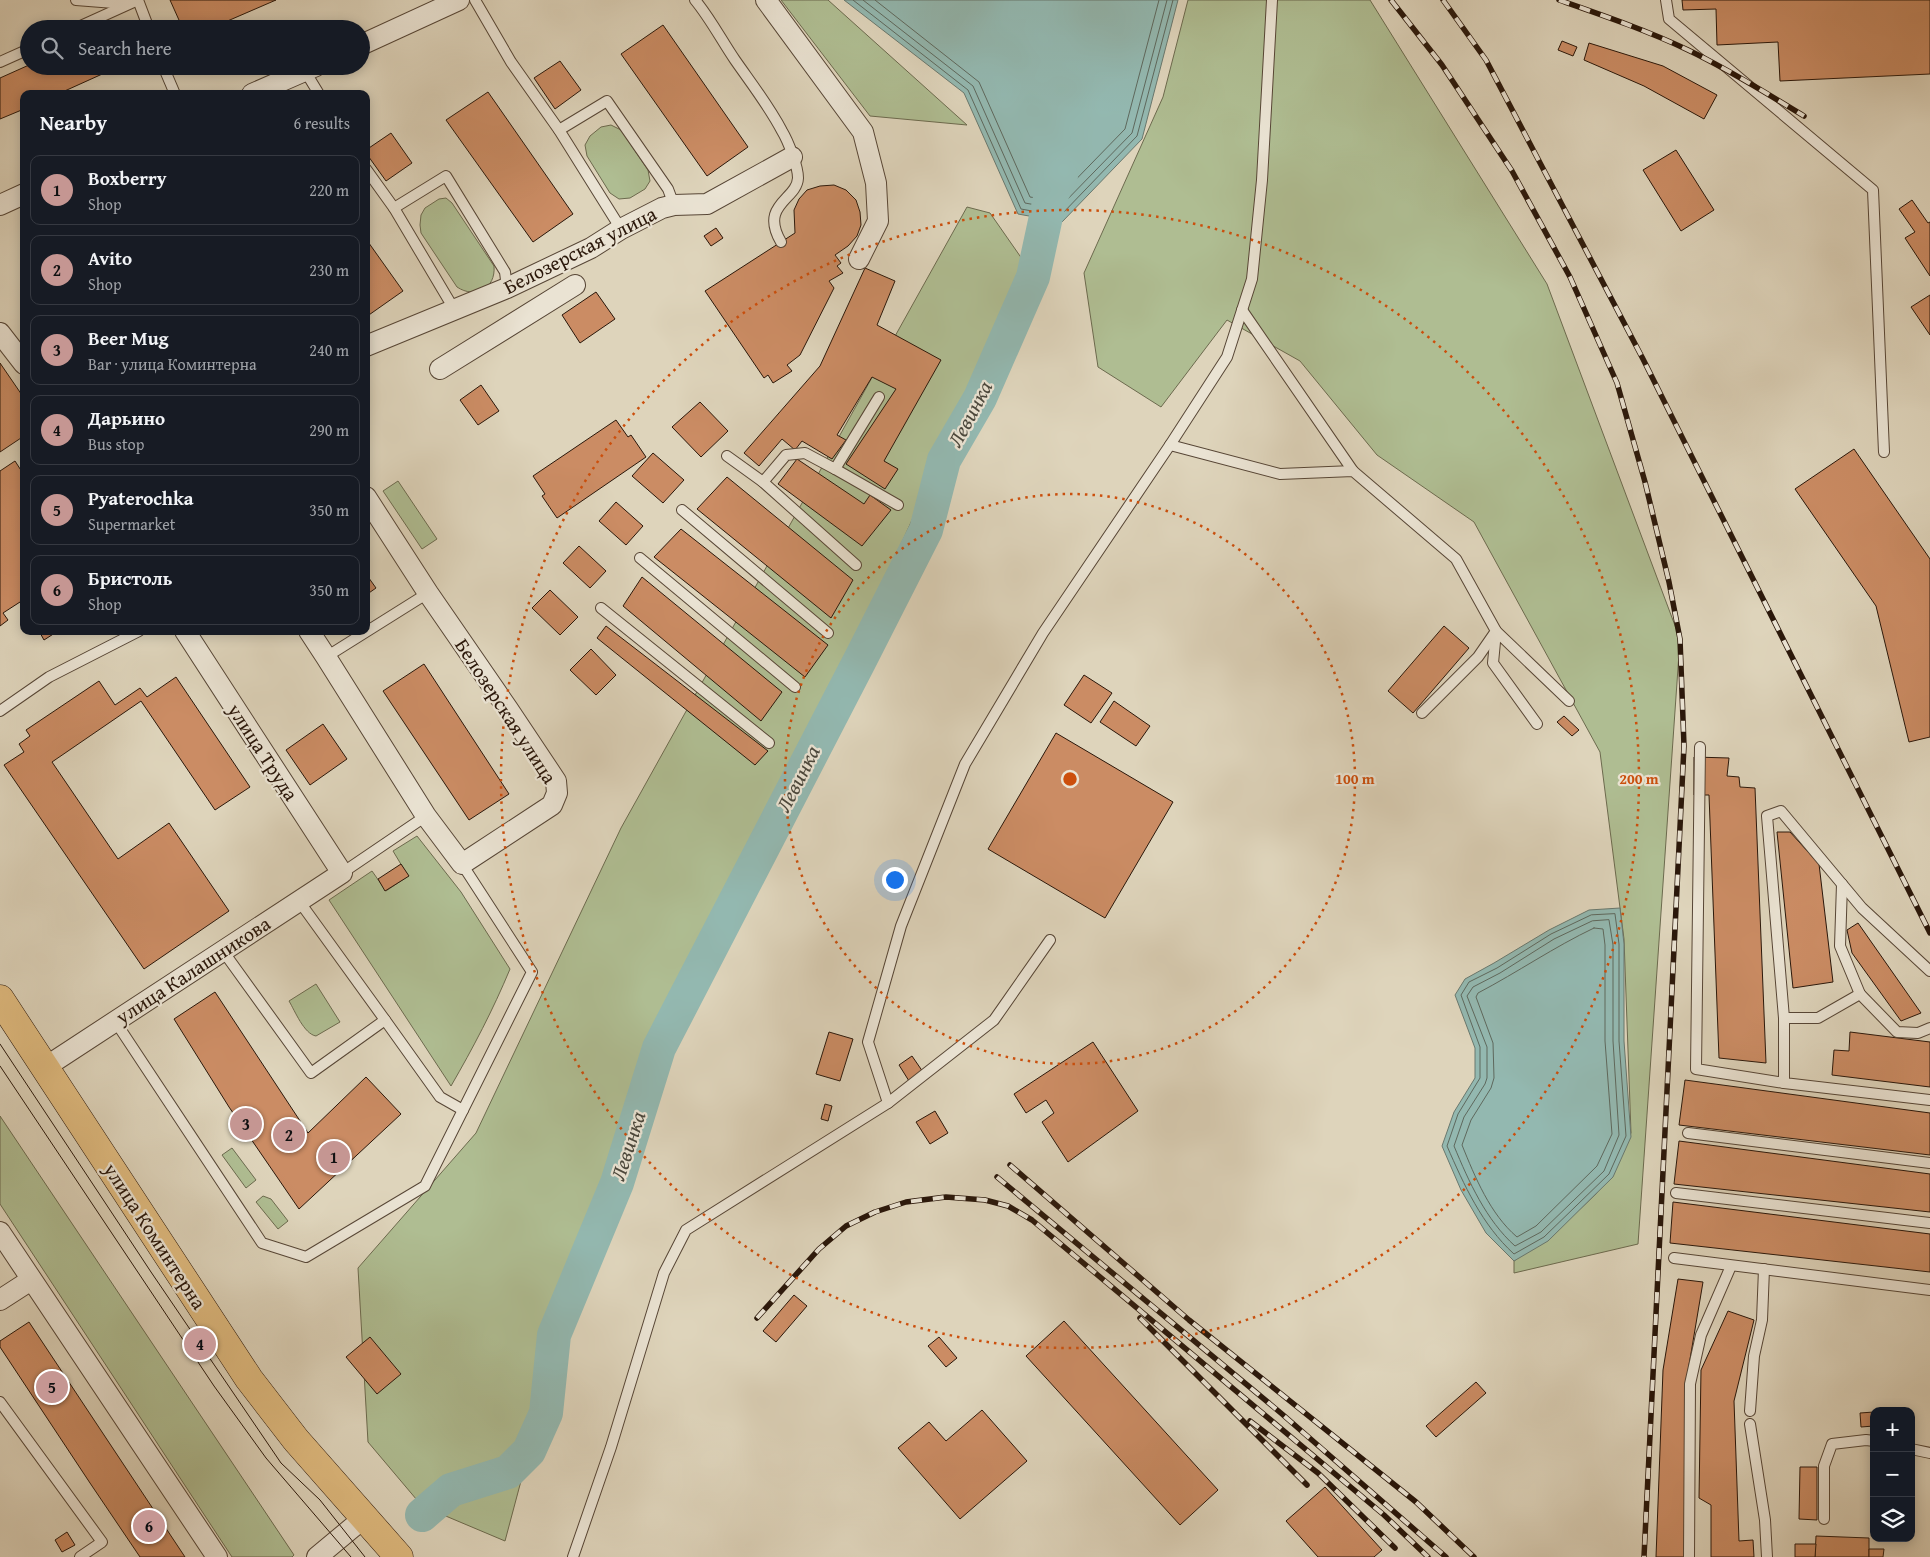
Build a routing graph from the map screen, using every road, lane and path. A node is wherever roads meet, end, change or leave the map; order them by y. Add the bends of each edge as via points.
1 (76, 0) edge
2 (459, 0) edge
3 (475, 0) edge
4 (695, 0) edge
5 (766, 0) edge
6 (1272, 0) edge
7 (1666, 0) edge
8 (136, 1) edge
9 (94, 20) edge
10 (145, 20) edge
11 (370, 41) edge
12 (20, 53) edge
13 (0, 62) edge
14 (167, 75) edge
15 (296, 75) edge
16 (312, 75) edge
17 (173, 90) edge
18 (261, 90) edge
19 (318, 90) edge
20 (559, 130) junction
21 (792, 157) junction
22 (370, 175) edge
23 (20, 196) edge
24 (0, 205) edge
25 (674, 205) junction
26 (394, 208) junction
27 (620, 229) junction
28 (781, 242) dead end
29 (858, 259) dead end
30 (575, 285) dead end
31 (507, 288) junction
32 (454, 309) junction
33 (1242, 310) junction
34 (516, 320) junction
35 (0, 333) edge
36 (370, 344) edge
37 (20, 359) edge
38 (440, 369) dead end
39 (879, 397) dead end
40 (1170, 445) junction
41 (1884, 452) dead end
42 (727, 456) dead end
43 (835, 470) junction
44 (1353, 471) junction
45 (763, 482) junction
46 (370, 503) edge
47 (898, 505) dead end
48 (682, 510) dead end
49 (640, 558) dead end
50 (856, 565) dead end
51 (428, 594) junction
52 (601, 608) dead end
53 (370, 629) edge
54 (1496, 632) junction
55 (828, 633) dead end
56 (131, 635) edge
57 (188, 635) edge
58 (312, 635) edge
59 (361, 635) edge
60 (326, 656) junction
61 (795, 687) dead end
62 (1568, 701) dead end
63 (0, 711) edge
64 (1422, 713) dead end
65 (1537, 724) dead end
66 (769, 743) dead end
67 (1700, 747) dead end
68 (426, 816) junction
69 (462, 864) junction
70 (342, 873) junction
71 (1842, 884) junction
72 (299, 901) junction
73 (1050, 940) dead end
74 (223, 951) junction
75 (1930, 971) edge
76 (1860, 994) junction
77 (0, 999) edge
78 (1784, 1018) junction
79 (385, 1020) junction
80 (115, 1021) junction
81 (1930, 1028) edge
82 (44, 1068) junction
83 (1784, 1083) junction
84 (1930, 1100) edge
85 (888, 1103) junction
86 (463, 1110) junction
87 (1688, 1133) dead end
88 (1930, 1163) edge
89 (1676, 1193) dead end
90 (1930, 1223) edge
91 (0, 1232) edge
92 (1674, 1258) dead end
93 (1731, 1266) junction
94 (1764, 1269) junction
95 (31, 1280) junction
96 (1930, 1290) edge
97 (0, 1300) edge
98 (0, 1402) edge
99 (1750, 1411) dead end
100 (1750, 1424) dead end
101 (1870, 1441) edge
102 (1915, 1450) edge
103 (1930, 1453) edge
104 (364, 1517) junction
105 (1824, 1519) dead end
106 (80, 1557) edge
107 (217, 1557) edge
108 (317, 1557) edge
109 (399, 1557) edge
110 (573, 1557) edge
111 (1689, 1557) edge
112 (1767, 1557) edge

1 - 8 lane
2 - 11 street
3 - 20 lane via 511,62
4 - 21 lane via 783,132
5 - 29 street via 863,132 876,183 878,221
6 - 33 lane via 1258,225 1252,279
7 - 41 lane via 1669,19 1873,190
8 - 9 lane
8 - 10 lane
12 - 13 lane
14 - 17 lane
15 - 18 street
16 - 19 lane
20 - 25 lane via 607,101 668,189
20 - 27 lane
21 - 25 street, Белозерская улица via 707,204
21 - 28 lane via 798,180 779,204 775,217 776,232
22 - 26 lane
23 - 24 street
25 - 27 street, Белозерская улица
26 - 31 lane via 446,176 505,272
26 - 32 lane
27 - 31 street, Белозерская улица via 591,248
30 - 34 street
31 - 32 street, Белозерская улица
31 - 34 street via 508,303
32 - 36 street, Белозерская улица
33 - 40 lane via 1227,357
33 - 44 lane
34 - 38 street
35 - 37 street
39 - 43 lane
40 - 44 lane via 1280,474
40 - 85 lane via 1043,633 964,764 901,926 868,1042
42 - 45 lane
43 - 45 lane via 805,453 786,455
43 - 47 lane
44 - 54 lane via 1456,559
45 - 50 lane
46 - 51 street, Белозерская улица
48 - 55 lane
49 - 61 lane
51 - 53 lane
51 - 69 street, Белозерская улица via 556,781 557,793 552,805
52 - 66 lane
54 - 62 lane
54 - 64 lane via 1478,658
54 - 65 lane via 1493,663
56 - 63 lane via 49,677
57 - 70 street, улица Труда
58 - 60 street
59 - 60 lane
60 - 68 street
67 - 83 lane via 1696,1069
68 - 69 street
68 - 70 lane
69 - 86 lane via 532,972
70 - 72 street, улица Калашникова
71 - 75 lane via 1862,908
71 - 76 lane via 1840,946
71 - 78 lane via 1781,811 1767,816
72 - 74 street, улица Калашникова
72 - 79 lane
73 - 85 lane via 994,1020
74 - 79 lane via 311,1074
74 - 80 street, улица Калашникова
76 - 78 lane via 1818,1018
76 - 81 lane via 1897,1032 1918,1034
77 - 82 main road, улица Коминтерна
78 - 83 lane
79 - 86 lane via 440,1097
80 - 82 street, улица Калашникова
80 - 86 lane via 262,1243 306,1257 425,1186
82 - 104 main road, улица Коминтерна via 249,1379 296,1440
83 - 84 lane
85 - 110 lane via 686,1230 664,1273 611,1447
87 - 88 lane
89 - 90 lane
91 - 95 street
92 - 93 lane
93 - 94 lane
93 - 111 lane via 1701,1335 1690,1384
94 - 96 lane
94 - 99 lane via 1762,1320 1754,1356
95 - 97 street
95 - 107 street
98 - 106 lane via 102,1542
100 - 112 lane
101 - 105 lane via 1832,1444 1824,1466
102 - 103 lane
104 - 108 street
104 - 109 main road, улица Коминтерна

